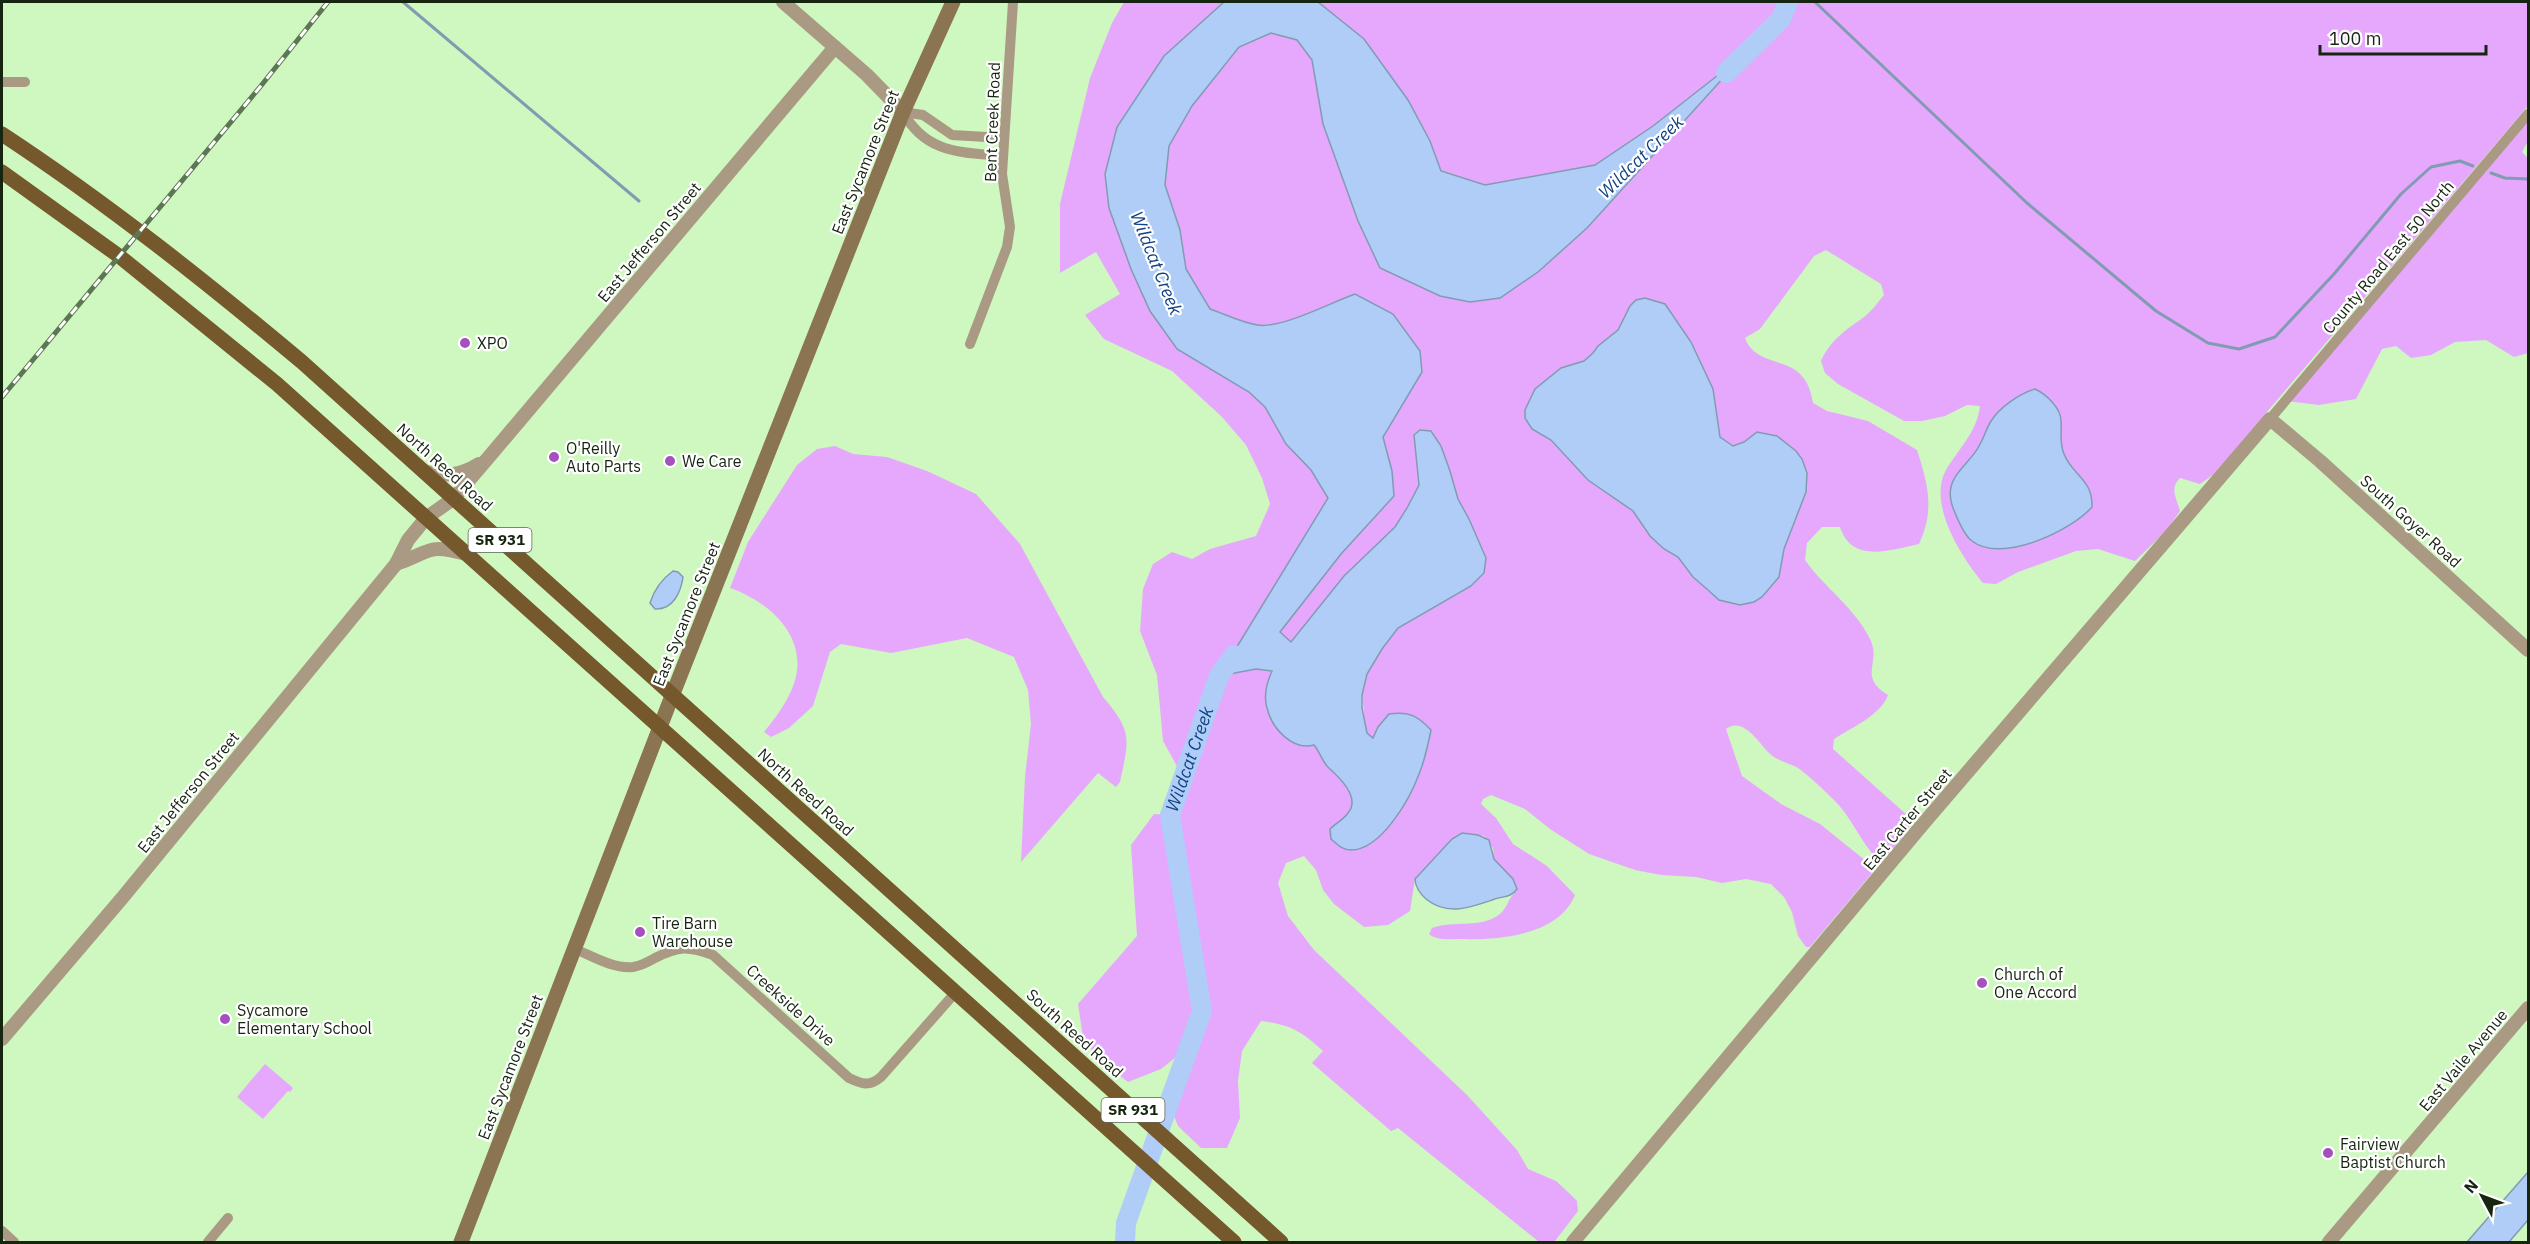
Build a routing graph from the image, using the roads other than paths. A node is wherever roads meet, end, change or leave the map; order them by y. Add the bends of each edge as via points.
1 (783, 2) edge
2 (952, 2) edge
3 (1013, 2) edge
4 (835, 47) junction
5 (2, 82) edge
6 (25, 82) dead end
7 (903, 112) junction
8 (2529, 114) edge
9 (2, 134) edge
10 (1004, 138) junction
11 (1003, 156) junction
12 (2, 172) edge
13 (970, 344) dead end
14 (2270, 419) junction
15 (488, 458) junction
16 (422, 471) junction
17 (453, 499) junction
18 (426, 518) junction
19 (466, 554) junction
20 (396, 564) junction
21 (2529, 650) edge
22 (672, 696) junction
23 (661, 726) junction
24 (575, 948) junction
25 (979, 971) joint
26 (955, 993) junction
27 (2529, 1008) edge
28 (2, 1039) edge
29 (228, 1218) dead end
30 (2, 1232) edge
31 (14, 1242) edge
32 (208, 1242) edge
33 (461, 1242) edge
34 (1234, 1242) edge
35 (1281, 1242) edge
36 (1573, 1242) edge
37 (2329, 1242) edge

1 - 4 street
2 - 7 main road, East Sycamore Street
3 - 10 street, Bent Creek Road
4 - 7 street
4 - 15 street, East Jefferson Street
5 - 6 street
7 - 10 street via 923,114 952,135
7 - 11 street via 910,125 949,151
7 - 22 main road, East Sycamore Street
8 - 14 street, County Road East 50 North
9 - 16 main road, North Reed Road / SR 931 via 92,195 219,292
10 - 11 street, Bent Creek Road
11 - 13 street, Bent Creek Road via 1010,226
12 - 18 main road, SR 931 via 119,256 213,331
14 - 21 street, South Goyer Road
14 - 36 street, East Carter Street
15 - 16 street, East Jefferson Street via 447,476
15 - 17 street, East Jefferson Street
16 - 17 main road, North Reed Road / SR 931
17 - 18 street, East Jefferson Street
17 - 22 main road, North Reed Road / SR 931
18 - 19 main road, SR 931
18 - 20 street, East Jefferson Street via 408,540
19 - 20 street, East Jefferson Street via 433,548
19 - 23 main road, SR 931
20 - 28 street, East Jefferson Street
22 - 23 main road, East Sycamore Street
22 - 25 main road, North Reed Road / SR 931
23 - 24 main road, East Sycamore Street
23 - 26 main road, SR 931
24 - 26 street, Creekside Drive via 622,967 643,965 682,948 713,955 849,1078 862,1085 881,1077
24 - 33 main road, East Sycamore Street
25 - 35 main road, South Reed Road / SR 931
26 - 34 main road, SR 931
27 - 37 street, East Vaile Avenue
29 - 32 street
30 - 31 street

